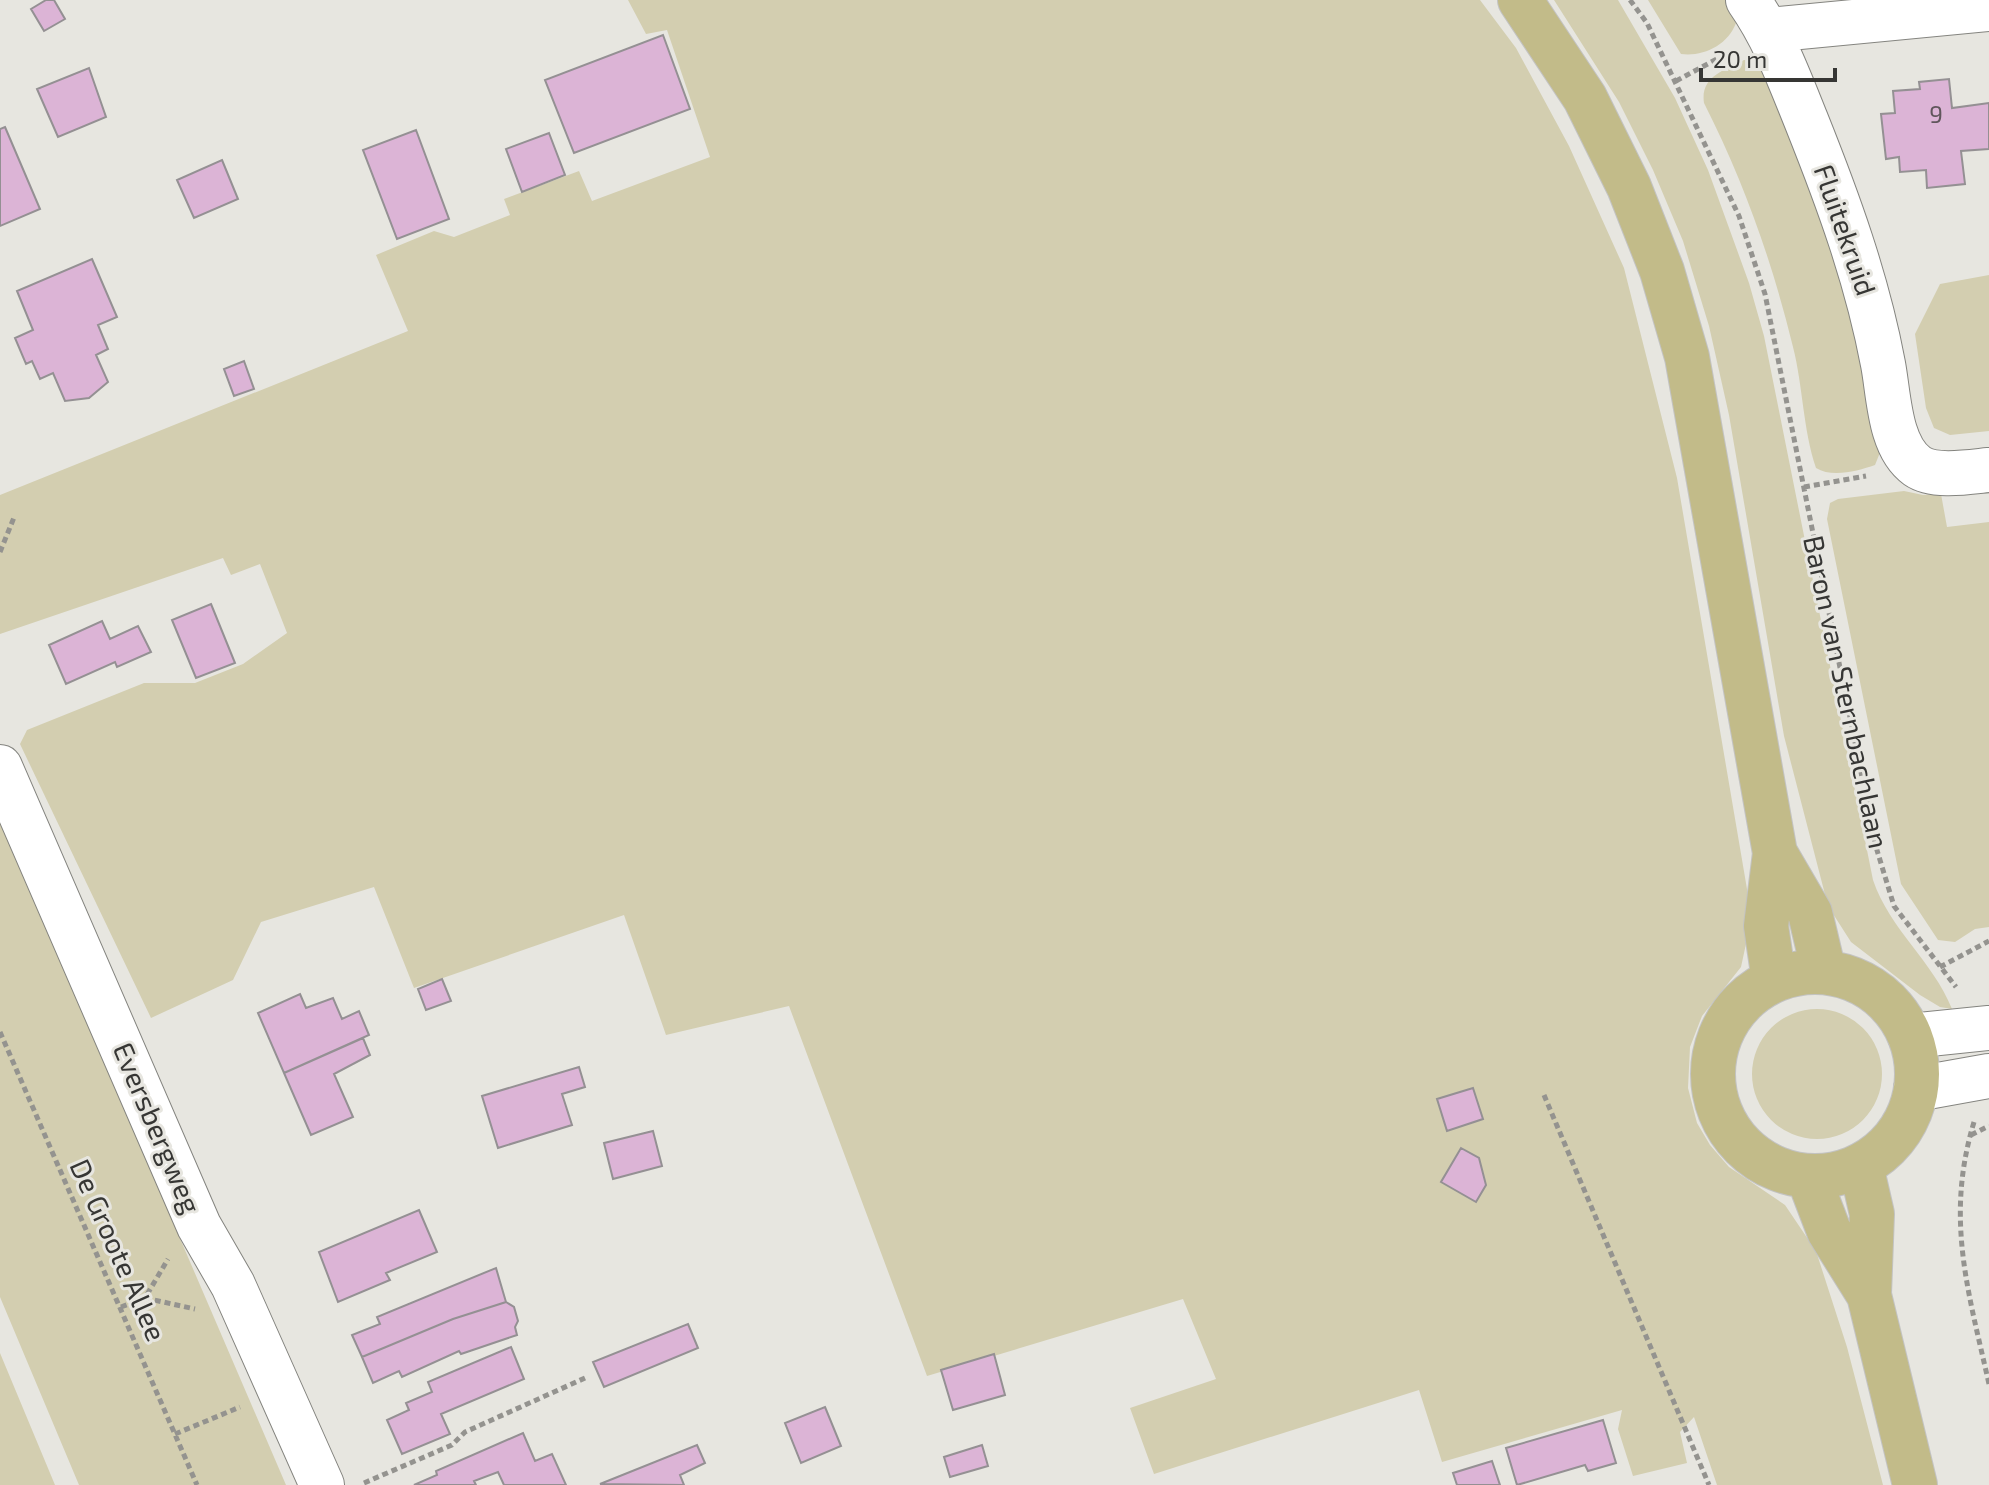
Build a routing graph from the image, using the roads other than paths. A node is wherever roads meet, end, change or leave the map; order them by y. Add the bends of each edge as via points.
1 (1520, 0) edge
2 (1989, 9) edge
3 (1759, 15) edge
4 (1989, 470) edge
5 (0, 767) edge
6 (1775, 853) junction
7 (1824, 972) junction
8 (1774, 980) junction
9 (1982, 1028) edge
10 (1910, 1036) junction
11 (1986, 1076) edge
12 (1916, 1089) junction
13 (1861, 1166) junction
14 (1808, 1176) junction
15 (1869, 1295) junction
16 (322, 1485) edge
17 (1915, 1485) edge

1 - 6 main road via 1585,98 1629,187 1662,271 1690,371
2 - 3 street
3 - 4 street, Fluitekruid via 1838,201 1873,310 1902,449 1918,467 1943,473
5 - 16 street, Eversbergweg via 199,1226 233,1285
6 - 7 main road via 1810,913
6 - 8 main road via 1766,926
7 - 8 main road
7 - 10 main road via 1866,986 1885,999
8 - 14 main road via 1752,993 1721,1031 1712,1079 1716,1104 1727,1127 1761,1161
9 - 10 street
10 - 12 main road
11 - 12 street
12 - 13 main road via 1897,1134
13 - 14 main road
13 - 15 main road via 1872,1214
14 - 15 main road via 1829,1231
15 - 17 main road

